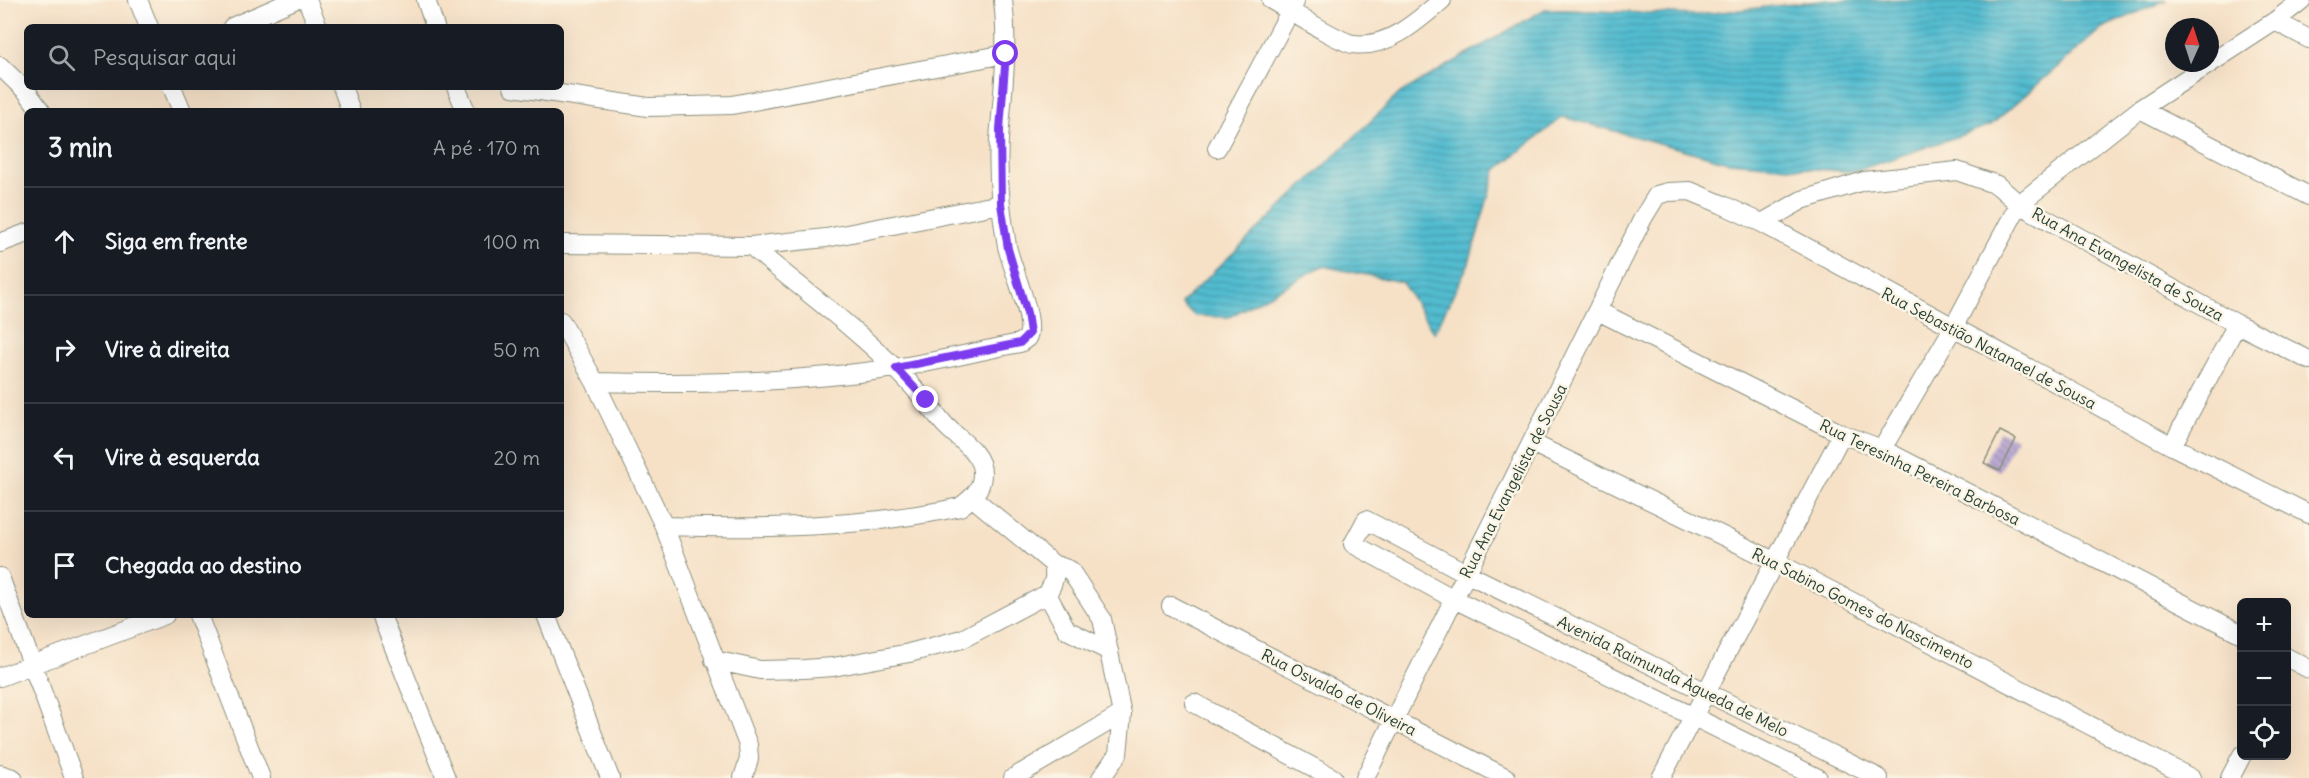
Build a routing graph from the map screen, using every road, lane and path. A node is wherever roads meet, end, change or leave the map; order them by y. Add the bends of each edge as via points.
1 (138, 0) edge
2 (294, 0) edge
3 (307, 0) edge
4 (426, 0) edge
5 (1003, 0) edge
6 (1271, 0) edge
7 (1442, 0) edge
8 (2302, 0) edge
9 (1293, 5) edge
10 (2275, 21) junction
11 (148, 24) edge
12 (239, 24) edge
13 (317, 24) edge
14 (434, 24) edge
15 (2309, 39) edge
16 (1006, 54) junction
17 (0, 66) edge
18 (24, 89) edge
19 (25, 90) edge
20 (173, 90) edge
21 (343, 90) edge
22 (457, 90) edge
23 (533, 90) edge
24 (39, 108) edge
25 (181, 108) edge
26 (350, 108) edge
27 (465, 108) edge
28 (2140, 109) junction
29 (1217, 148) dead end
30 (1668, 192) joint
31 (2309, 196) edge
32 (1001, 204) junction
33 (2019, 204) junction
34 (1762, 223) junction
35 (24, 234) edge
36 (0, 243) edge
37 (564, 244) edge
38 (751, 246) junction
39 (1598, 311) junction
40 (2237, 324) junction
41 (564, 326) edge
42 (1953, 328) junction
43 (2309, 360) edge
44 (896, 368) junction
45 (595, 382) junction
46 (1842, 434) junction
47 (1532, 443) junction
48 (2172, 446) junction
49 (1882, 449) junction
50 (973, 498) junction
51 (2309, 514) edge
52 (664, 526) junction
53 (1776, 562) junction
54 (1053, 564) junction
55 (1468, 574) junction
56 (0, 577) edge
57 (1047, 594) junction
58 (1454, 599) junction
59 (1171, 606) dead end
60 (157, 618) edge
61 (199, 618) edge
62 (382, 618) edge
63 (547, 618) edge
64 (2237, 632) edge
65 (1109, 651) junction
66 (714, 660) junction
67 (2291, 662) edge
68 (32, 665) junction
69 (2309, 669) edge
70 (0, 677) edge
71 (1706, 691) junction
72 (1194, 703) dead end
73 (1122, 714) junction
74 (1693, 716) junction
75 (1394, 721) junction
76 (2239, 760) edge
77 (0, 774) edge
78 (13, 778) edge
79 (74, 778) edge
80 (261, 778) edge
81 (446, 778) edge
82 (608, 778) edge
83 (743, 778) edge
84 (1013, 778) edge
85 (1101, 778) edge
86 (1333, 778) edge
87 (1365, 778) edge
88 (1507, 778) edge
89 (1661, 778) edge
90 (1818, 778) edge
91 (1879, 778) edge
92 (2191, 778) edge
93 (2230, 778) edge

1 - 11 street
2 - 12 street
3 - 13 street
4 - 14 street
5 - 16 street
6 - 9 street
7 - 9 street via 1407,28 1369,44 1351,44
8 - 10 street, Rua Ana Evangelista de Souza
9 - 29 street
10 - 15 street
10 - 28 street, Rua Ana Evangelista de Souza
16 - 23 street via 732,105 648,107
16 - 32 street via 1000,129
17 - 18 street
19 - 24 street
20 - 25 street
21 - 26 street
22 - 27 street
28 - 31 street
28 - 33 street, Rua Ana Evangelista de Souza
30 - 34 street, Rua Sebastião Natanael de Sousa via 1690,191
30 - 39 street, Rua Ana Evangelista de Sousa via 1657,195 1643,218
32 - 38 street via 826,238
32 - 44 street via 1008,249 1030,325 1027,338 1020,343
33 - 34 street via 1997,184 1980,176 1934,172 1864,181 1802,200
33 - 40 street, Rua Ana Evangelista de Souza
33 - 42 street, Rua Ana Evangelista de Souza
34 - 42 street, Rua Sebastião Natanael de Sousa
35 - 36 street
37 - 38 street
38 - 44 street
39 - 46 street, Rua Teresinha Pereira Barbosa
39 - 47 street, Rua Ana Evangelista de Sousa
40 - 43 street, Rua Ana Evangelista de Souza
40 - 48 street
41 - 45 street
42 - 48 street, Rua Sebastião Natanael de Sousa
42 - 49 street, Rua Ana Evangelista de Souza
44 - 45 street via 690,385
44 - 50 street via 973,452 982,473
45 - 52 street
46 - 49 street, Rua Teresinha Pereira Barbosa
46 - 53 street
47 - 53 street, Rua Sabino Gomes do Nascimento
47 - 55 street, Rua Ana Evangelista de Sousa
48 - 51 street, Rua Sebastião Natanael de Sousa
49 - 64 street, Rua Teresinha Pereira Barbosa
50 - 52 street via 960,507 856,524
50 - 54 street
52 - 66 street
53 - 71 street
53 - 92 street, Rua Sabino Gomes do Nascimento
54 - 57 street via 1054,584
54 - 65 street via 1070,570 1102,619
55 - 58 street, Rua Ana Evangelista de Sousa
55 - 58 street, Avenida Raimunda Àgueda de Melo via 1366,519 1353,544
55 - 71 street, Avenida Raimunda Àgueda de Melo
56 - 68 street
57 - 65 street via 1067,630
57 - 66 street via 962,639 909,653 804,669 760,670
58 - 74 street, Avenida Raimunda Àgueda de Melo
58 - 75 street, Rua Ana Evangelista de Sousa
59 - 75 street, Rua Osvaldo de Oliveira
60 - 68 street
61 - 80 street
62 - 81 street
63 - 82 street
65 - 73 street
66 - 83 street via 748,745 749,759
67 - 69 street
68 - 70 street
68 - 79 street
71 - 74 street
71 - 91 street, Avenida Raimunda Àgueda de Melo
72 - 86 street
73 - 84 street
73 - 85 street via 1118,754
74 - 89 street
74 - 90 street, Avenida Raimunda Àgueda de Melo
75 - 87 street, Rua Ana Evangelista de Sousa
75 - 88 street, Rua Osvaldo de Oliveira
76 - 93 street
77 - 78 street

